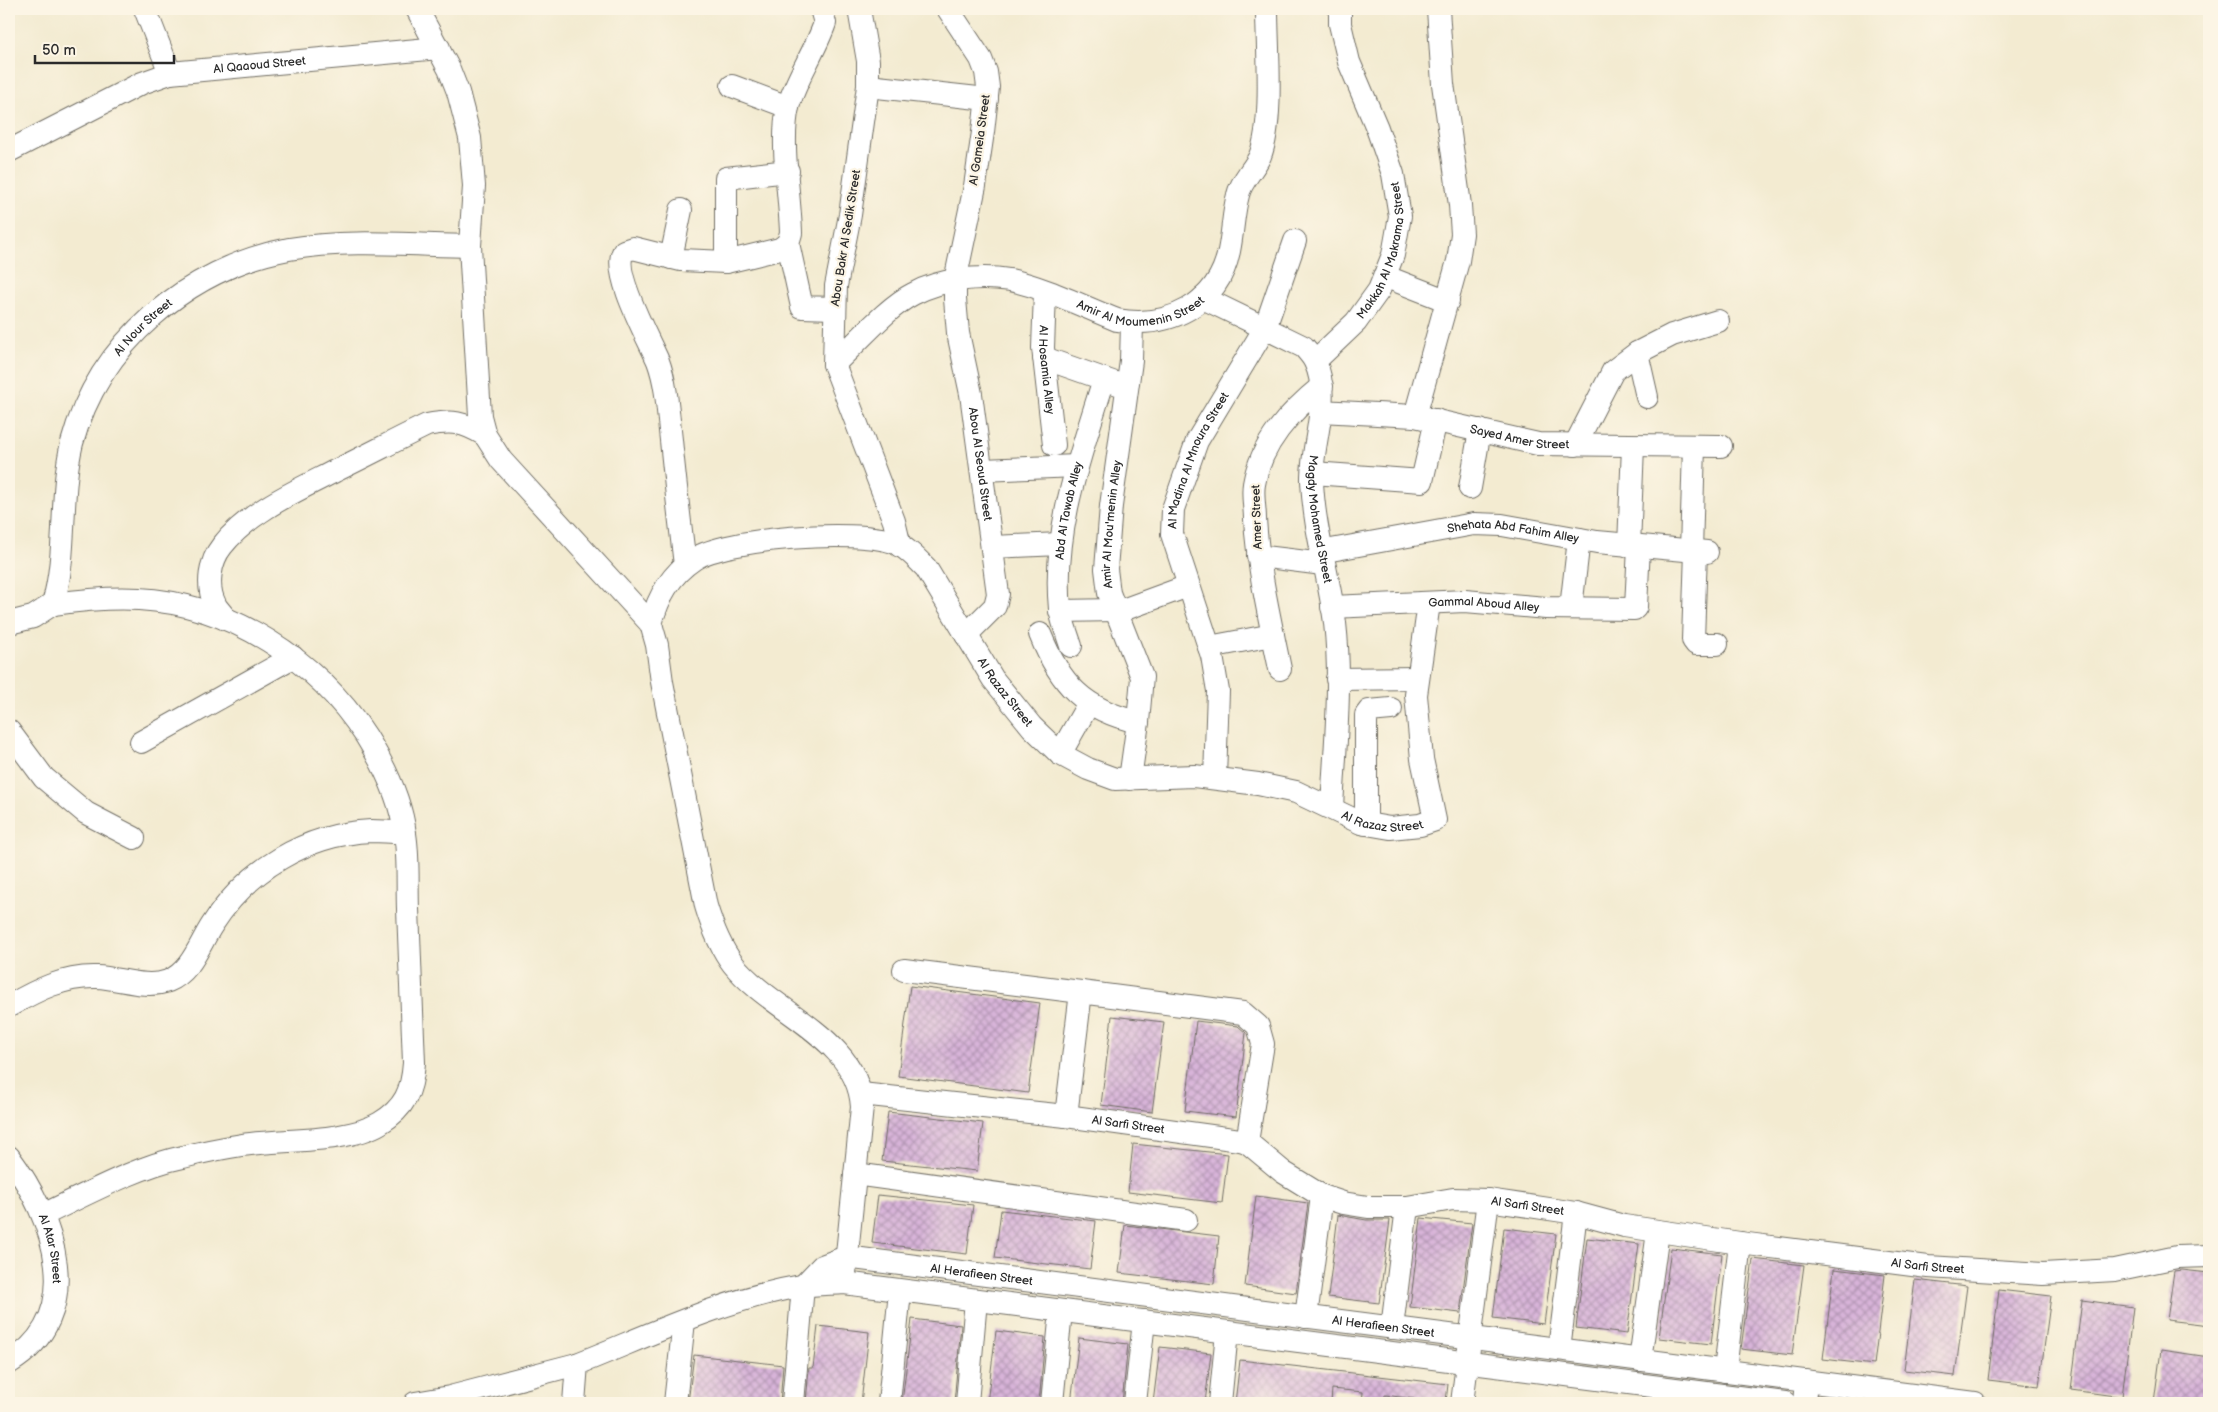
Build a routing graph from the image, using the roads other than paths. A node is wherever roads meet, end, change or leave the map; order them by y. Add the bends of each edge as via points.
1 (145, 9) edge
2 (417, 9) edge
3 (821, 9) edge
4 (859, 9) edge
5 (948, 9) edge
6 (1267, 9) edge
7 (1340, 9) edge
8 (1438, 9) edge
9 (439, 48) junction
10 (170, 73) junction
11 (732, 86) dead end
12 (868, 86) junction
13 (987, 99) junction
14 (788, 107) junction
15 (9, 151) edge
16 (788, 170) junction
17 (681, 210) dead end
18 (1295, 241) dead end
19 (788, 243) junction
20 (470, 246) junction
21 (671, 258) junction
22 (726, 262) junction
23 (1384, 276) junction
24 (956, 281) junction
25 (1046, 292) junction
26 (1203, 298) junction
27 (1448, 301) junction
28 (834, 308) junction
29 (1718, 321) dead end
30 (1132, 323) junction
31 (1265, 328) junction
32 (1637, 353) junction
33 (1044, 358) junction
34 (1315, 361) junction
35 (834, 364) junction
36 (1104, 379) junction
37 (1322, 386) junction
38 (1128, 388) junction
39 (1647, 397) dead end
40 (1320, 411) junction
41 (1425, 418) junction
42 (1480, 430) junction
43 (485, 435) junction
44 (1054, 445) dead end
45 (1575, 446) junction
46 (1634, 446) junction
47 (1694, 446) junction
48 (1722, 446) dead end
49 (1077, 466) junction
50 (982, 470) junction
51 (1313, 473) junction
52 (1470, 488) dead end
53 (1579, 538) junction
54 (1060, 544) junction
55 (900, 546) junction
56 (1634, 546) junction
57 (993, 547) junction
58 (1698, 551) junction
59 (1258, 556) junction
60 (1322, 558) junction
61 (685, 565) junction
62 (1188, 586) junction
63 (1428, 603) junction
64 (53, 604) junction
65 (1332, 607) junction
66 (1571, 608) junction
67 (1060, 611) junction
68 (1116, 611) junction
69 (226, 619) junction
70 (9, 623) edge
71 (652, 624) junction
72 (1040, 634) dead end
73 (966, 635) junction
74 (1273, 635) junction
75 (1717, 644) dead end
76 (1071, 646) dead end
77 (1209, 648) junction
78 (293, 657) junction
79 (1280, 669) dead end
80 (1417, 678) junction
81 (1338, 679) junction
82 (1089, 703) junction
83 (1391, 709) dead end
84 (1138, 722) junction
85 (9, 731) edge
86 (140, 742) dead end
87 (1060, 754) junction
88 (1215, 778) junction
89 (1130, 779) junction
90 (1332, 808) junction
91 (1366, 824) junction
92 (405, 833) junction
93 (134, 838) dead end
94 (904, 970) dead end
95 (1081, 992) junction
96 (9, 1006) edge
97 (862, 1094) junction
98 (1066, 1116) junction
99 (1248, 1142) junction
100 (9, 1157) edge
101 (855, 1174) junction
102 (1322, 1196) junction
103 (1488, 1200) junction
104 (1407, 1207) junction
105 (1576, 1213) junction
106 (43, 1215) junction
107 (1186, 1220) dead end
108 (1658, 1232) junction
109 (1740, 1243) junction
110 (2209, 1256) edge
111 (846, 1257) junction
112 (844, 1283) junction
113 (803, 1286) junction
114 (900, 1291) junction
115 (976, 1300) junction
116 (1061, 1311) junction
117 (1306, 1317) junction
118 (684, 1321) junction
119 (1144, 1321) junction
120 (1392, 1328) junction
121 (1227, 1332) junction
122 (1472, 1338) junction
123 (1559, 1350) junction
124 (1640, 1360) junction
125 (1469, 1362) junction
126 (9, 1363) edge
127 (577, 1364) junction
128 (1724, 1371) junction
129 (1805, 1392) edge
130 (450, 1400) edge
131 (1761, 1402) edge
132 (415, 1403) edge
133 (574, 1403) edge
134 (675, 1403) edge
135 (793, 1403) edge
136 (888, 1403) edge
137 (966, 1403) edge
138 (1052, 1403) edge
139 (1135, 1403) edge
140 (1220, 1403) edge
141 (1462, 1403) edge
142 (1785, 1403) edge
143 (1969, 1403) edge

1 - 10 street
2 - 9 street
3 - 14 street via 825,23
4 - 12 street, Abou Bakr Al Sedik Street via 868,61
5 - 13 street, Al Gameia Street via 981,59 986,72
6 - 26 street, Amir Al Moumenin Street via 1268,122 1260,156 1239,190 1225,264
7 - 23 street, Makkah Al Makrama Street via 1340,24 1349,62 1377,128 1392,174 1400,216 1393,255
8 - 27 street via 1442,84 1462,234
9 - 10 street, Al Qaaoud Street
9 - 20 street via 458,92 470,138 474,186
10 - 15 street, Al Qaaoud Street via 142,82
11 - 14 street
12 - 13 street
12 - 28 street, Abou Bakr Al Sedik Street
13 - 24 street, Al Gameia Street via 975,186
14 - 16 street via 785,138
16 - 19 street via 791,233
16 - 22 street via 726,178
17 - 21 street
18 - 31 street, Al Madina Al Mnoura Street
19 - 22 street via 767,254
19 - 28 street via 802,307
20 - 43 street via 480,416
20 - 64 street, Al Nour Street via 366,244 290,249 252,258 216,272 153,314 103,373 73,443 65,480 59,584
21 - 22 street
21 - 61 street via 633,248 624,251 620,270 636,315 658,361 666,396
23 - 27 street
23 - 34 street, Makkah Al Makrama Street via 1379,290 1356,322
24 - 25 street, Amir Al Moumenin Street via 1009,280
24 - 35 street, Amir Al Moumenin Street via 937,284 912,294
24 - 50 street, Abou Al Seoud Street via 958,333
25 - 30 street, Amir Al Moumenin Street
25 - 33 street, Al Hosamia Alley
26 - 30 street, Amir Al Moumenin Street via 1170,318
26 - 31 street, Magdy Mohamed Street
27 - 41 street
28 - 35 street, Abou Bakr Al Sedik Street
29 - 32 street via 1672,335
30 - 38 street, Amir Al Mou'menin Alley
31 - 34 street, Magdy Mohamed Street via 1304,347
31 - 62 street, Al Madina Al Mnoura Street via 1197,441 1174,509 1172,534
32 - 39 street
32 - 45 street via 1613,371
33 - 36 street
33 - 44 street, Al Hosamia Alley
34 - 37 street, Magdy Mohamed Street
35 - 55 street, Abou Bakr Al Sedik Street via 894,521
36 - 38 street
36 - 49 street, Abd Al Tawab Alley
37 - 40 street, Magdy Mohamed Street
37 - 59 street, Amer Street via 1289,415 1270,440 1260,464 1254,486
38 - 68 street, Amir Al Mou'menin Alley via 1110,506 1106,558 1107,582
40 - 41 street, Sayed Amer Street
40 - 51 street, Magdy Mohamed Street
41 - 42 street, Sayed Amer Street
41 - 51 street via 1422,481
42 - 45 street, Sayed Amer Street via 1538,444
42 - 52 street
43 - 69 street via 454,422 427,425 265,509 221,546 212,564 210,584 214,604
43 - 71 street via 501,460
45 - 46 street, Sayed Amer Street
46 - 47 street, Sayed Amer Street
46 - 56 street
47 - 48 street, Sayed Amer Street
47 - 58 street
49 - 50 street
49 - 54 street, Abd Al Tawab Alley
50 - 57 street, Abou Al Seoud Street
51 - 60 street, Magdy Mohamed Street
53 - 56 street, Shehata Abd Fahim Alley
53 - 60 street, Shehata Abd Fahim Alley via 1502,525 1474,524
53 - 66 street
54 - 57 street
54 - 67 street, Abd Al Tawab Alley
55 - 61 street, Al Razaz Street via 894,542 843,534 804,536 707,551
55 - 73 street, Al Razaz Street via 926,568
56 - 58 street, Shehata Abd Fahim Alley
56 - 66 street, Gammal Aboud Alley via 1636,608
57 - 73 street, Abou Al Seoud Street via 998,599
58 - 75 street via 1692,640 1696,644
59 - 60 street, Shehata Abd Fahim Alley
59 - 74 street, Amer Street
60 - 65 street, Magdy Mohamed Street
61 - 71 street, Al Razaz Street via 662,592
62 - 68 street
62 - 77 street, Al Madina Al Mnoura Street
63 - 65 street, Gammal Aboud Alley
63 - 66 street, Gammal Aboud Alley via 1465,601
63 - 80 street
64 - 69 street via 97,598 141,599 184,606
64 - 70 street via 32,617
65 - 81 street, Magdy Mohamed Street
67 - 68 street
67 - 76 street, Abd Al Tawab Alley
68 - 84 street, Amir Al Mou'menin Alley via 1142,676
69 - 78 street
71 - 97 street via 696,860 712,925 734,965 762,992 821,1037 850,1067
72 - 82 street via 1050,661 1067,684
73 - 87 street, Al Razaz Street via 993,679 1032,727
74 - 77 street
74 - 79 street, Amer Street
77 - 88 street, Al Madina Al Mnoura Street via 1218,690
78 - 86 street
78 - 92 street via 326,684 358,724 394,792
80 - 81 street
80 - 91 street, Al Razaz Street via 1422,759 1435,820 1390,828
81 - 90 street, Magdy Mohamed Street
82 - 84 street
82 - 87 street
83 - 91 street via 1369,711 1366,715
84 - 89 street, Amir Al Mou'menin Alley
85 - 93 street via 44,778 86,813
87 - 89 street, Al Razaz Street via 1115,779
88 - 89 street, Al Razaz Street
88 - 90 street, Al Razaz Street via 1296,792
90 - 91 street, Al Razaz Street
92 - 96 street via 372,831 340,835 309,844 280,858 254,876 231,899 188,965 169,980 145,984 96,977 72,979 48,985
92 - 106 street via 414,1064 412,1084 397,1110 380,1123 344,1135 242,1145 180,1157 128,1176
94 - 95 street
95 - 98 street
95 - 99 street via 1243,1013 1252,1018 1263,1044
97 - 98 street, Al Sarfi Street
97 - 101 street
98 - 99 street, Al Sarfi Street
99 - 102 street, Al Sarfi Street via 1283,1172
100 - 106 street, Al Atar Street
101 - 107 street
101 - 111 street
102 - 104 street, Al Sarfi Street via 1368,1207
102 - 117 street
103 - 104 street, Al Sarfi Street via 1453,1199
103 - 105 street, Al Sarfi Street
103 - 122 street
104 - 120 street
105 - 108 street, Al Sarfi Street
105 - 123 street
106 - 126 street, Al Atar Street via 56,1263 55,1302 51,1318 38,1340
108 - 109 street, Al Sarfi Street
108 - 124 street
109 - 110 street, Al Sarfi Street via 1928,1266 2043,1274 2115,1270 2176,1257
109 - 128 street
111 - 112 street
111 - 113 street, Al Herafieen Street via 822,1266
111 - 117 street, Al Herafieen Street
112 - 113 street, Al Herafieen Street
112 - 114 street, Al Herafieen Street
113 - 118 street, Al Herafieen Street
113 - 135 street
114 - 115 street, Al Herafieen Street
114 - 136 street
115 - 116 street, Al Herafieen Street
115 - 137 street
116 - 119 street, Al Herafieen Street
116 - 138 street
117 - 120 street, Al Herafieen Street
118 - 127 street, Al Herafieen Street
118 - 134 street
119 - 121 street, Al Herafieen Street
119 - 139 street
120 - 122 street, Al Herafieen Street
121 - 125 street, Al Herafieen Street
121 - 140 street
122 - 123 street, Al Herafieen Street
122 - 125 street
123 - 124 street, Al Herafieen Street
124 - 128 street, Al Herafieen Street
125 - 131 street, Al Herafieen Street
125 - 141 street
127 - 130 street, Al Herafieen Street
127 - 133 street
128 - 129 street, Al Herafieen Street
129 - 143 street, Al Herafieen Street
130 - 132 street, Al Herafieen Street
131 - 142 street, Al Herafieen Street

